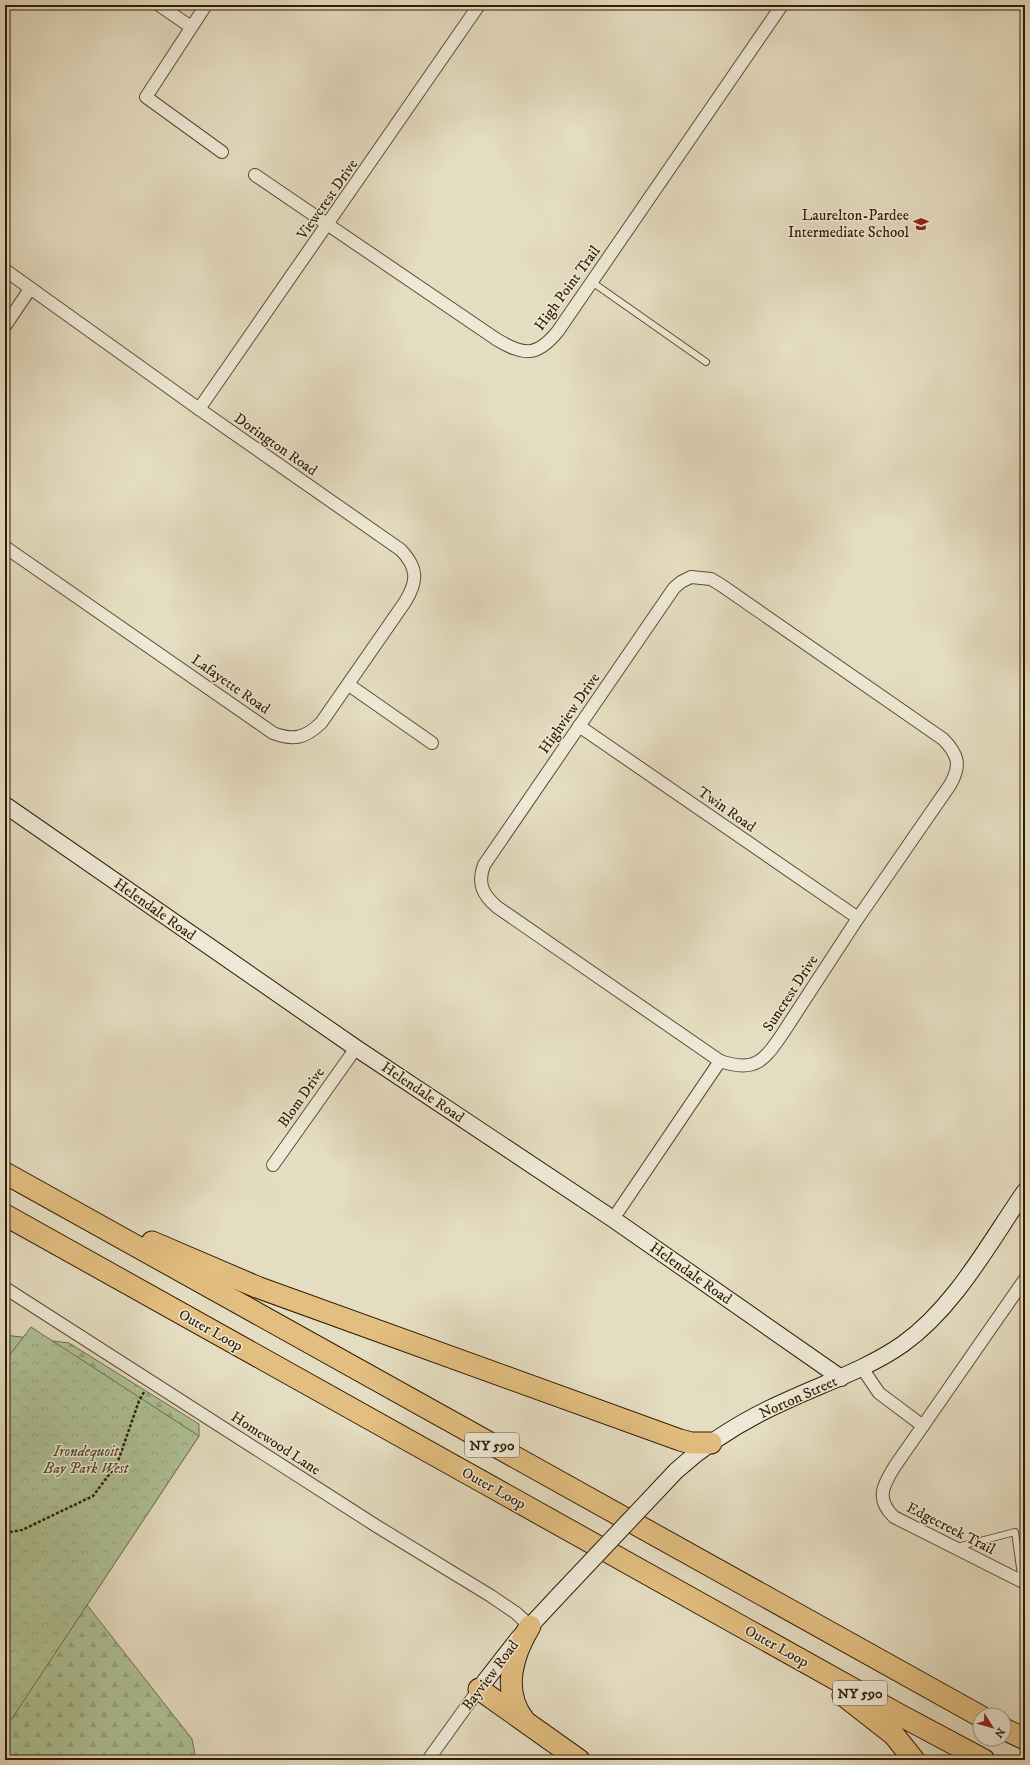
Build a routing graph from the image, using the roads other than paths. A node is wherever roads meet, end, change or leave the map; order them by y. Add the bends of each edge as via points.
1 (159, 5) edge
2 (206, 5) edge
3 (479, 5) edge
4 (782, 5) edge
5 (191, 27) junction
6 (222, 152) dead end
7 (255, 175) dead end
8 (329, 224) junction
9 (5, 270) edge
10 (592, 282) junction
11 (30, 289) junction
12 (5, 326) edge
13 (706, 362) dead end
14 (199, 409) junction
15 (5, 547) edge
16 (349, 685) junction
17 (579, 726) junction
18 (432, 743) dead end
19 (949, 745) joint
20 (5, 806) edge
21 (858, 918) junction
22 (356, 1048) junction
23 (720, 1061) junction
24 (273, 1164) dead end
25 (5, 1173) edge
26 (1025, 1191) edge
27 (5, 1215) edge
28 (613, 1219) junction
29 (1025, 1280) edge
30 (5, 1288) edge
31 (862, 1368) junction
32 (841, 1378) junction
33 (923, 1426) junction
34 (710, 1443) junction
35 (956, 1548) junction
36 (1024, 1583) edge
37 (559, 1595) joint
38 (737, 1623) junction
39 (530, 1626) junction
40 (479, 1689) junction
41 (972, 1712) edge
42 (532, 1727) junction
43 (1012, 1733) edge
44 (1025, 1739) edge
45 (428, 1760) edge
46 (579, 1760) edge
47 (914, 1760) edge
48 (984, 1760) edge

1 - 5 street
2 - 5 street
3 - 8 street, Viewcrest Drive
4 - 10 street, High Point Trail
5 - 6 street via 146,97
7 - 8 street, High Point Trail
8 - 10 street, High Point Trail via 496,339 520,352 531,352 548,343
8 - 14 street, Viewcrest Drive
9 - 11 street, Dorington Road
10 - 13 lane
11 - 12 street
11 - 14 street, Dorington Road
14 - 16 street, Dorington Road via 401,550 408,558 415,576 410,593
15 - 16 street, Lafayette Road via 273,733 293,738 312,731
16 - 18 street
17 - 19 street, Highview Drive via 674,588 691,577 700,577 721,585 944,739
17 - 21 street, Twin Road
17 - 23 street, Highview Drive via 484,866 480,883 483,892 498,907
19 - 21 street, Suncrest Drive via 958,762 955,777
20 - 22 street, Helendale Road
21 - 23 street, Suncrest Drive via 771,1050 761,1060 749,1066 735,1067
22 - 24 street, Blom Drive
22 - 28 street, Helendale Road
23 - 28 street
25 - 34 highway via 257,1287 680,1440
25 - 41 highway, NY 590
26 - 31 street, Norton Street via 965,1278 933,1319 902,1344
27 - 38 highway, Outer Loop / NY 590
28 - 32 street, Helendale Road
29 - 33 street, Edgecreek Trail
30 - 39 street, Homewood Lane via 378,1527 491,1596
31 - 32 street, Norton Street
31 - 33 street via 878,1393
32 - 34 street, Norton Street via 769,1409
33 - 35 street, Edgecreek Trail via 883,1486 883,1500 894,1517
34 - 37 street, Norton Street, bridge via 676,1471
35 - 36 street, Edgecreek Trail
35 - 36 lane via 1015,1532
37 - 39 street, Bayview Road
38 - 47 highway via 805,1667 879,1723 899,1740
38 - 48 highway, Outer Loop / NY 590
39 - 40 street, Bayview Road
39 - 42 highway via 514,1662 511,1688 516,1707
40 - 42 highway
40 - 45 street, Bayview Road
42 - 46 highway
43 - 44 highway

